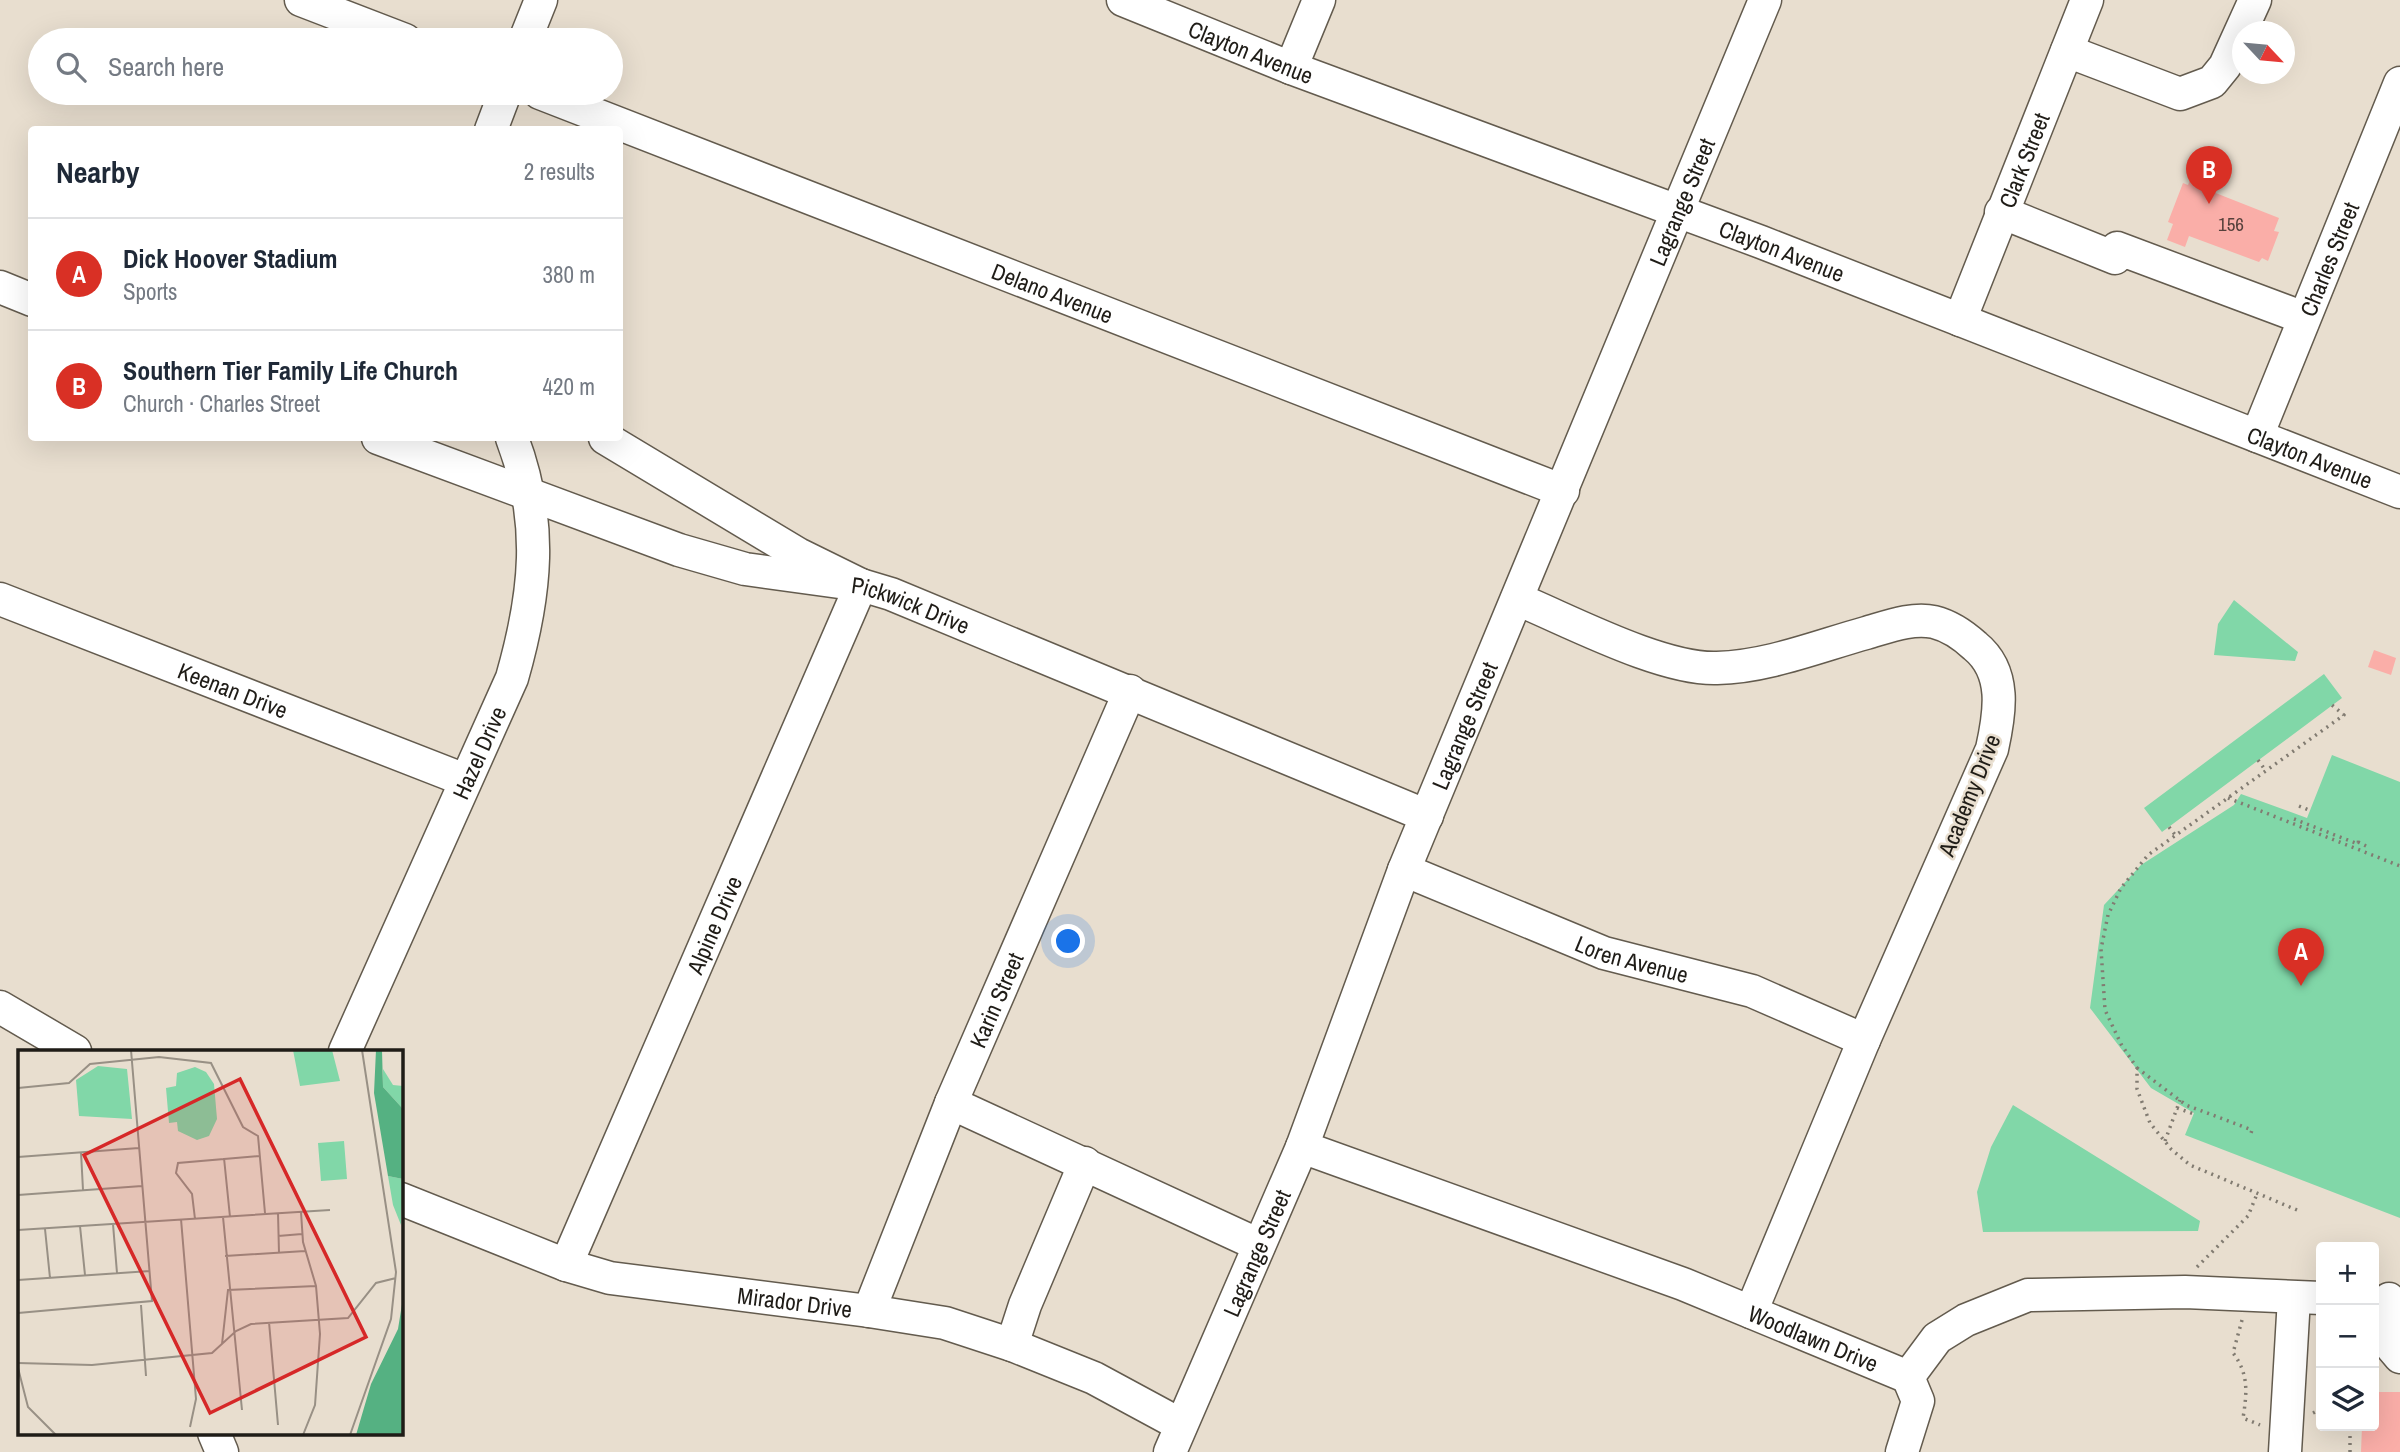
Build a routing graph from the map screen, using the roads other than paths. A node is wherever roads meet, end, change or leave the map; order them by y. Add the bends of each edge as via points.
1 (301, 0) edge
2 (541, 0) edge
3 (1123, 0) edge
4 (1319, 0) edge
5 (1765, 0) edge
6 (2087, 0) edge
7 (2255, 0) edge
8 (374, 28) edge
9 (530, 28) edge
10 (2067, 51) junction
11 (1291, 68) junction
12 (2400, 83) edge
13 (500, 105) edge
14 (571, 105) edge
15 (493, 126) edge
16 (2001, 212) junction
17 (1679, 214) junction
18 (0, 287) edge
19 (28, 298) edge
20 (2304, 318) junction
21 (1960, 320) junction
22 (2257, 436) junction
23 (387, 441) edge
24 (513, 441) edge
25 (609, 441) edge
26 (1563, 491) junction
27 (2400, 492) edge
28 (528, 496) junction
29 (861, 585) junction
30 (0, 599) edge
31 (1517, 599) junction
32 (1130, 691) junction
33 (465, 780) junction
34 (1427, 816) junction
35 (1404, 870) junction
36 (0, 1007) edge
37 (1864, 1040) junction
38 (73, 1050) edge
39 (345, 1050) edge
40 (951, 1103) junction
41 (1302, 1147) junction
42 (1085, 1163) junction
43 (402, 1199) edge
44 (1259, 1245) junction
45 (566, 1265) junction
46 (2308, 1298) edge
47 (2387, 1299) edge
48 (869, 1311) junction
49 (1751, 1312) junction
50 (1012, 1345) junction
51 (2400, 1357) edge
52 (1908, 1377) junction
53 (214, 1434) edge
54 (1175, 1438) edge
55 (2275, 1441) edge
56 (222, 1452) edge
57 (1902, 1452) edge

1 - 8 street
2 - 9 street
3 - 11 street, Clayton Avenue
4 - 11 street
5 - 17 street, Lagrange Street
6 - 10 street, Clark Street
7 - 10 street via 2219,74 2212,82 2180,94
10 - 16 street, Clark Street
11 - 17 street, Clayton Avenue
12 - 20 street, Charles Street
13 - 15 street
14 - 26 street, Delano Avenue
16 - 20 street via 2115,258 2117,248
16 - 21 street, Clark Street
17 - 21 street, Clayton Avenue
17 - 26 street, Lagrange Street
18 - 19 street
20 - 22 street, Charles Street
21 - 22 street, Clayton Avenue
22 - 27 street, Clayton Avenue
23 - 28 street, Pickwick Drive
24 - 28 street, Hazel Drive
25 - 29 street via 798,554
26 - 31 street, Lagrange Street
28 - 29 street, Pickwick Drive via 679,551 745,569
28 - 33 street, Hazel Drive via 534,585 524,634 512,678
29 - 32 street, Pickwick Drive
29 - 45 street, Alpine Drive
30 - 33 street, Keenan Drive
31 - 34 street, Lagrange Street
31 - 37 street, Academy Drive via 1643,651 1717,668 1771,660 1904,623 1933,622 1959,632 1982,652 1997,680 2001,711 1992,748
32 - 34 street, Pickwick Drive
32 - 40 street, Karin Street
33 - 39 street, Hazel Drive
34 - 35 street, Lagrange Street
35 - 37 street, Loren Avenue via 1604,953 1752,991
35 - 41 street, Lagrange Street
36 - 38 street
37 - 49 street, Academy Drive
40 - 42 street
40 - 48 street, Karin Street
41 - 44 street, Lagrange Street
41 - 49 street, Woodlawn Drive
42 - 44 street
42 - 50 street
43 - 45 street, Mirador Drive
44 - 54 street, Lagrange Street
45 - 48 street, Mirador Drive via 610,1279
46 - 52 street, Woodlawn Drive via 2185,1292 2028,1295 1966,1320 1937,1338
46 - 55 street
47 - 51 street via 2389,1344
48 - 50 street, Mirador Drive via 945,1323
49 - 52 street, Woodlawn Drive
50 - 54 street, Mirador Drive via 1094,1378
52 - 57 street via 1918,1401
53 - 56 street

